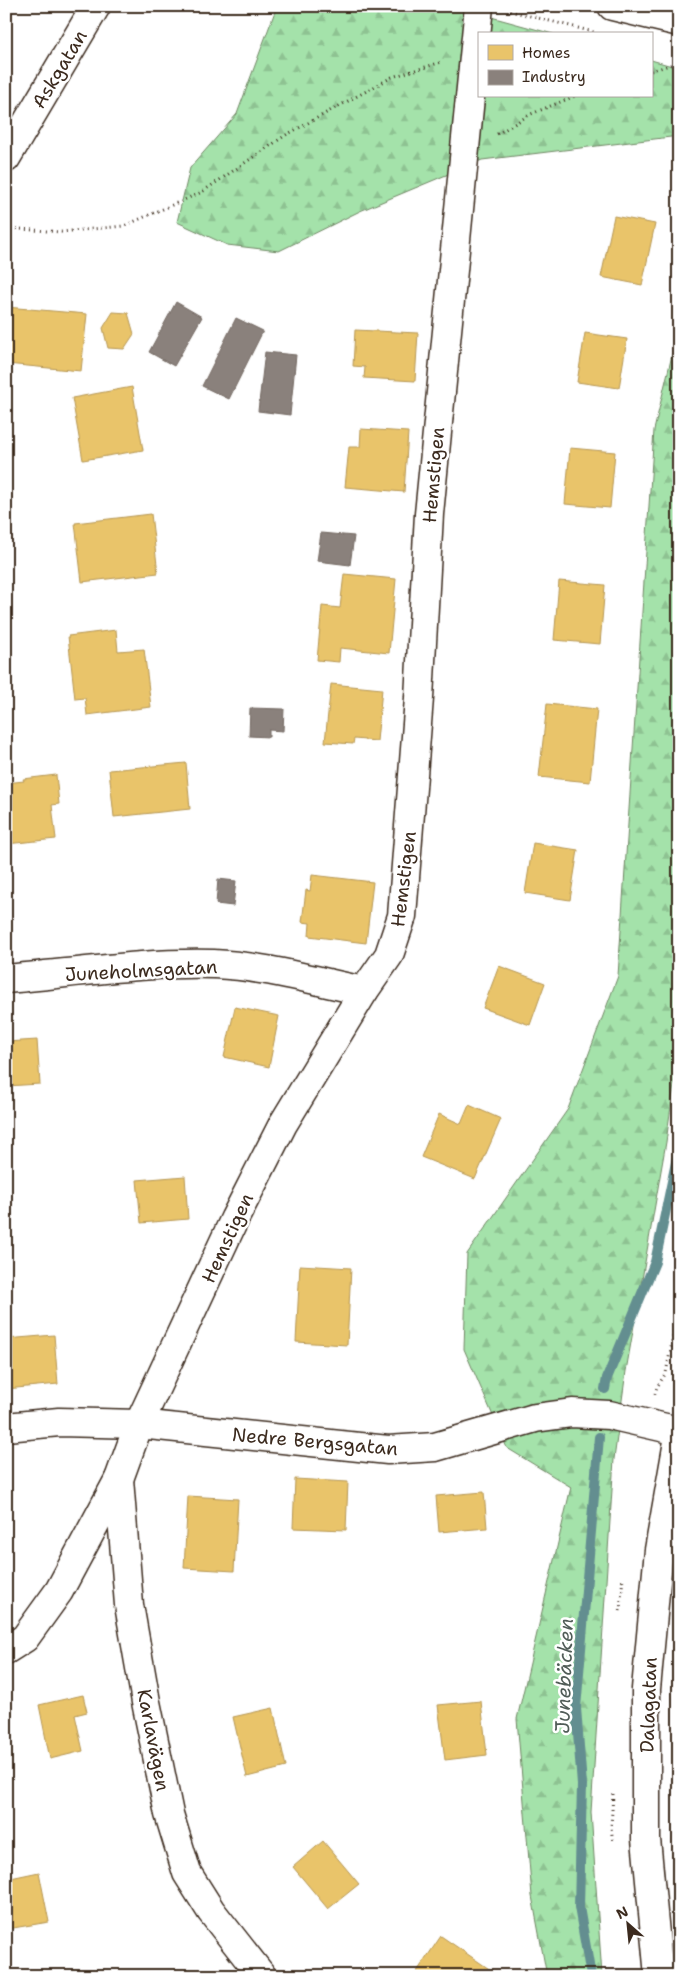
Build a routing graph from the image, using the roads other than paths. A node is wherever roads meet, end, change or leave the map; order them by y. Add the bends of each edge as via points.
1 (96, 6) edge
2 (612, 6) edge
3 (490, 7) edge
4 (679, 22) edge
5 (481, 32) edge
6 (478, 41) edge
7 (6, 158) edge
8 (6, 979) edge
9 (364, 991) junction
10 (139, 1424) junction
11 (6, 1427) edge
12 (679, 1431) edge
13 (679, 1436) edge
14 (119, 1479) junction
15 (6, 1650) edge
16 (262, 1976) edge
17 (659, 1976) edge

1 - 7 street, Askgatan
2 - 4 street
3 - 5 street, Hemstigen
6 - 9 street, Hemstigen via 474,52 429,514 402,916 389,955
8 - 9 street, Juneholmsgatan via 215,964 264,970
9 - 10 street, Hemstigen via 283,1124 235,1218
10 - 11 street, Nedre Bergsgatan via 59,1422
10 - 12 street, Nedre Bergsgatan via 388,1450 435,1447 535,1418 572,1413 610,1415
10 - 14 street, Hemstigen
13 - 17 street, Dalagatan via 659,1550 646,1689 646,1839
14 - 15 street, Hemstigen via 59,1591 25,1638
14 - 16 street, Karlavägen via 130,1605 168,1814 187,1872 211,1911

